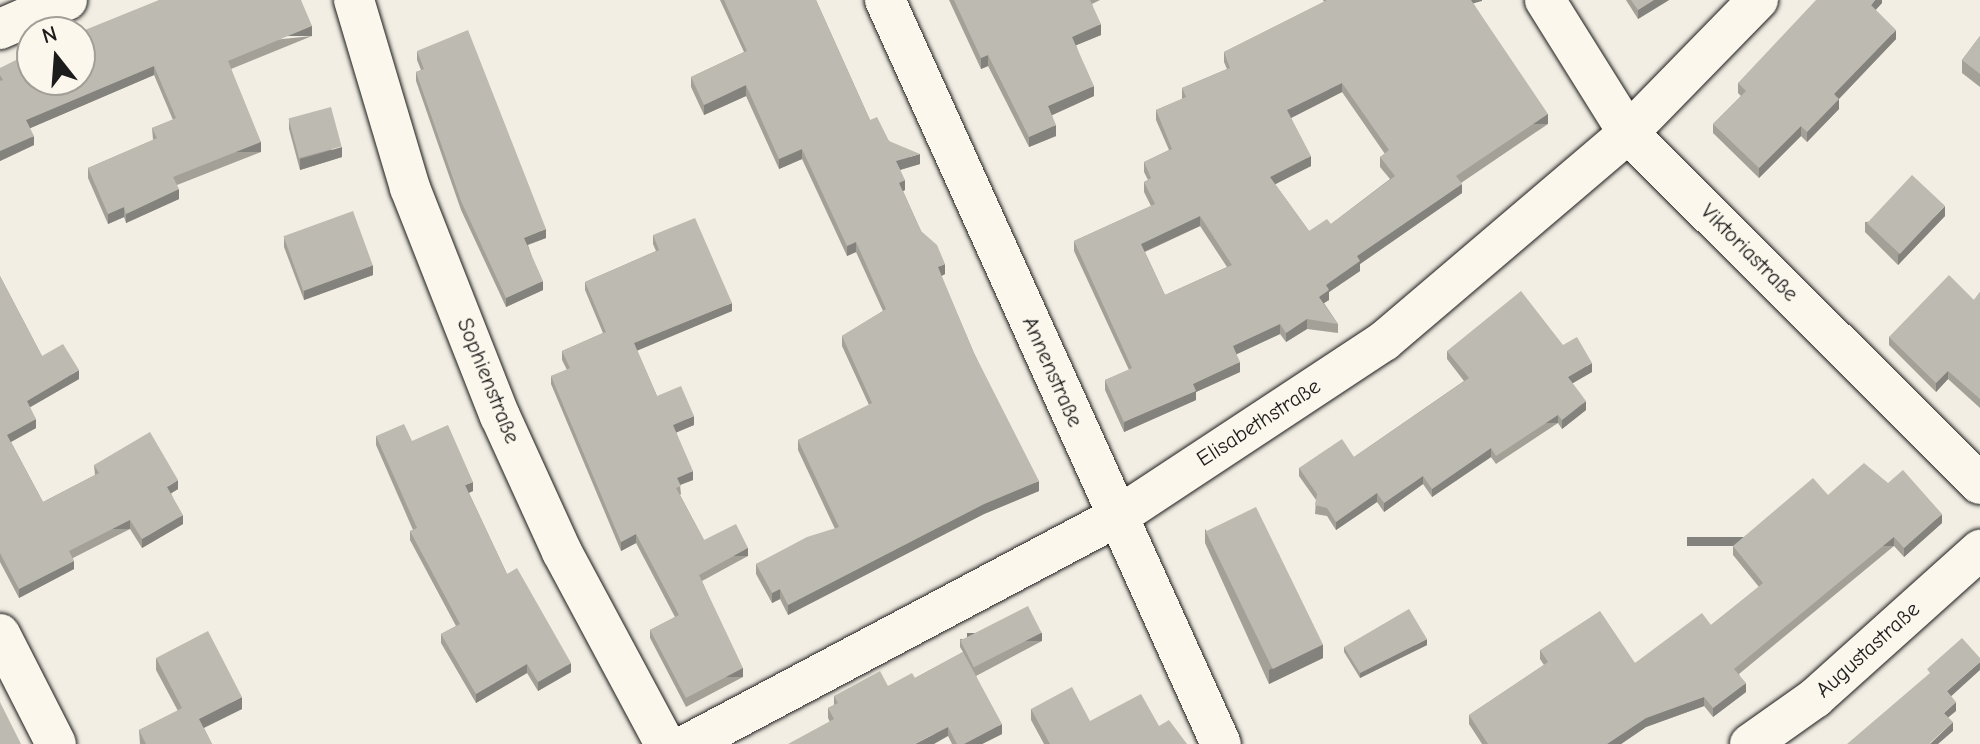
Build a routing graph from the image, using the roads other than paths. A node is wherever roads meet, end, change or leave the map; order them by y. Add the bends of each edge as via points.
1 (67, 0) edge
2 (354, 0) edge
3 (885, 0) edge
4 (1545, 0) edge
5 (1758, 0) edge
6 (0, 29) edge
7 (1628, 133) junction
8 (1980, 484) edge
9 (1117, 517) junction
10 (1980, 550) edge
11 (0, 634) edge
12 (56, 744) edge
13 (665, 744) edge
14 (688, 744) edge
15 (1221, 744) edge
16 (1750, 744) edge

1 - 6 street
2 - 13 street, Sophienstraße via 410,188 500,416 562,552
3 - 9 street, Annenstraße
4 - 7 street, Viktoriastraße
5 - 7 street, Elisabethstraße
7 - 8 street, Viktoriastraße
7 - 9 street, Elisabethstraße via 1384,341
9 - 14 street, Elisabethstraße
9 - 15 street, Annenstraße
10 - 16 street, Augustastraße via 1815,698
11 - 12 street

